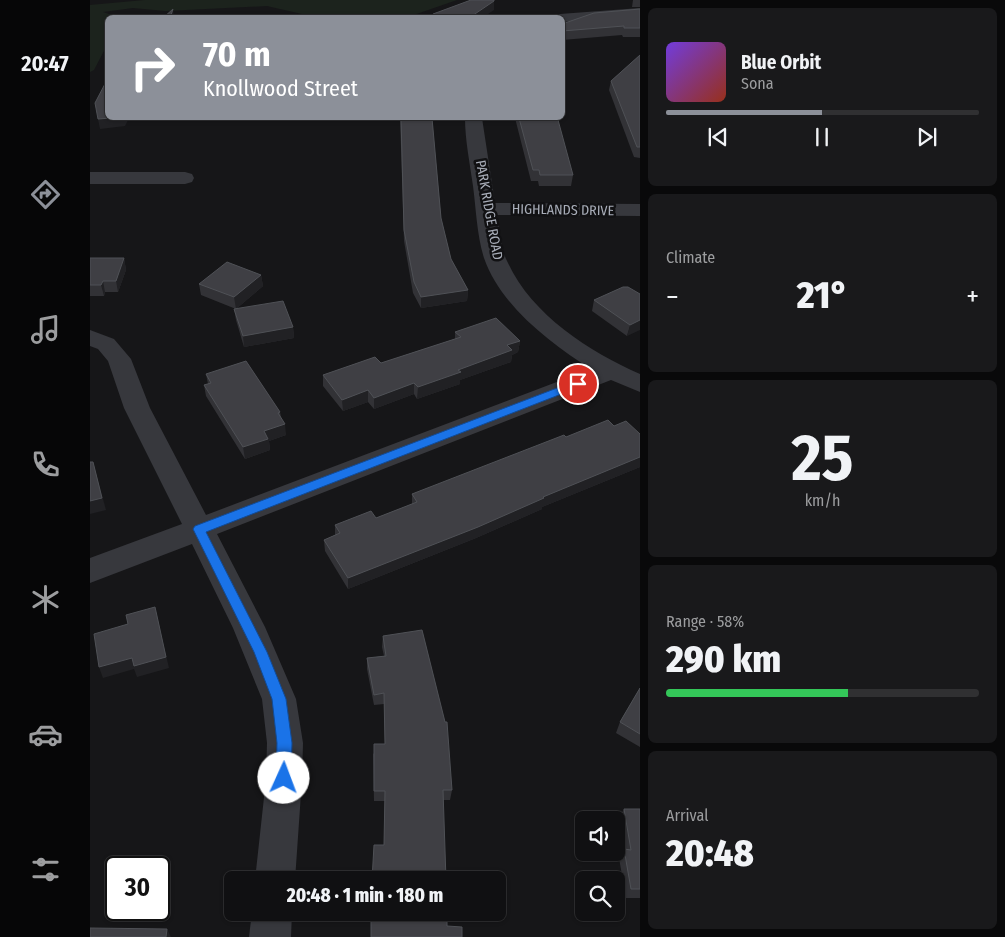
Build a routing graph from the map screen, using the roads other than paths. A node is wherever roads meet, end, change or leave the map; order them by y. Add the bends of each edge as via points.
1 (640, 12) edge
2 (565, 18) edge
3 (473, 120) edge
4 (90, 178) edge
5 (185, 178) dead end
6 (486, 209) junction
7 (640, 210) edge
8 (90, 337) edge
9 (611, 371) junction
10 (640, 384) edge
11 (199, 529) junction
12 (90, 570) edge
13 (276, 871) edge
14 (271, 921) edge
15 (270, 937) edge

1 - 2 street
3 - 6 street, PARK RIDGE ROAD
4 - 5 street
6 - 7 street, HIGHLANDS DRIVE
6 - 9 street, PARK RIDGE ROAD via 493,253 515,292 577,349
8 - 11 street via 106,344 119,358 137,408
9 - 10 street, PARK RIDGE ROAD
9 - 11 street
11 - 12 street
11 - 13 street via 252,634 279,699 284,761
14 - 15 street

